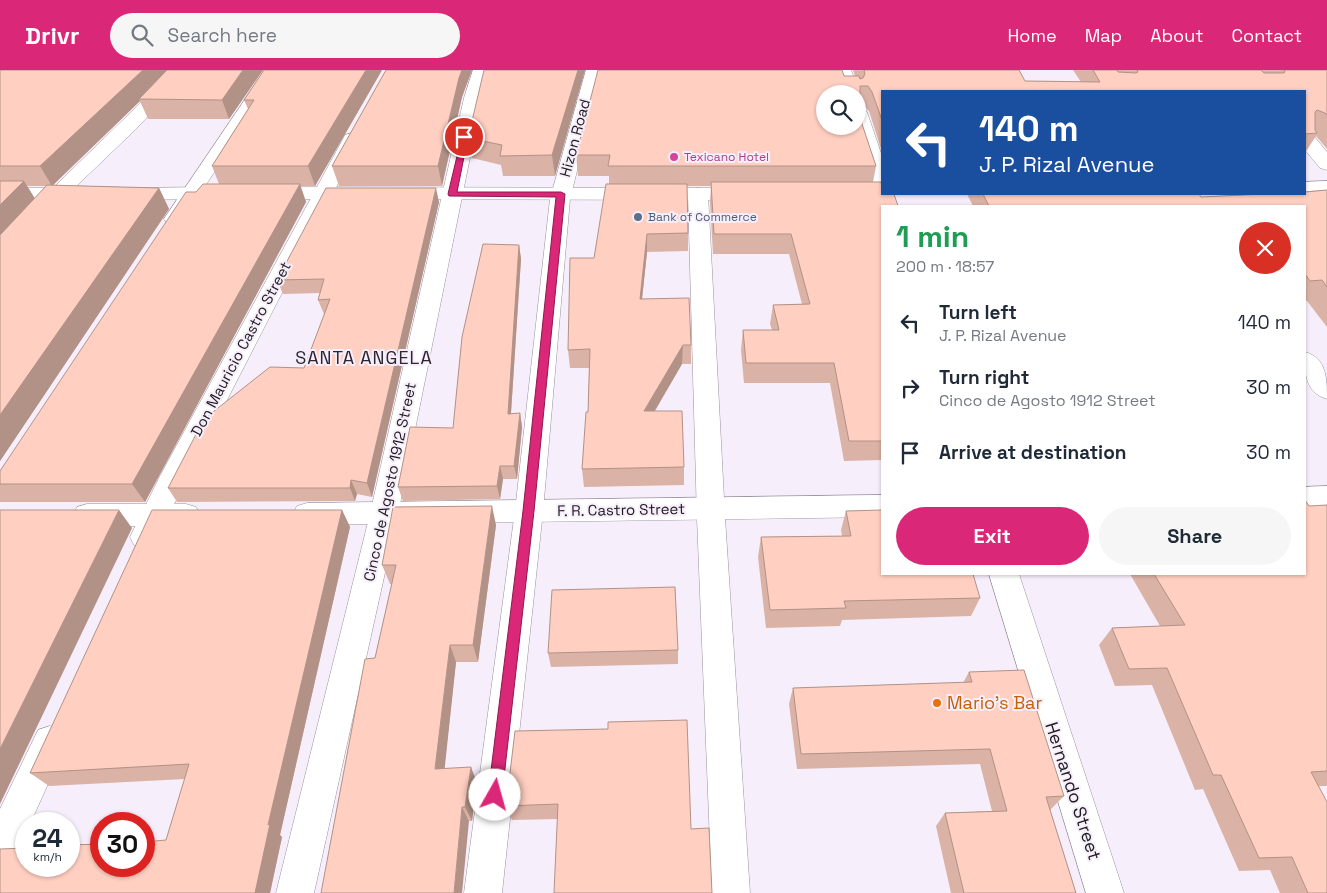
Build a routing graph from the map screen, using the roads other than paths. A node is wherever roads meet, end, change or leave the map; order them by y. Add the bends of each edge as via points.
1 (183, 70) edge
2 (273, 70) edge
3 (482, 70) edge
4 (594, 70) edge
5 (843, 70) edge
6 (848, 85) edge
7 (363, 119) edge
8 (864, 135) edge
9 (1306, 139) edge
10 (1327, 164) edge
11 (1306, 188) edge
12 (1327, 188) edge
13 (190, 193) junction
14 (880, 193) edge
15 (0, 194) edge
16 (57, 194) junction
17 (322, 194) junction
18 (452, 194) junction
19 (561, 194) junction
20 (698, 194) junction
21 (766, 194) edge
22 (160, 240) edge
23 (0, 256) edge
24 (1306, 361) edge
25 (1327, 390) edge
26 (1306, 498) edge
27 (1327, 498) edge
28 (881, 506) edge
29 (711, 510) junction
30 (529, 511) junction
31 (384, 514) junction
32 (214, 515) edge
33 (284, 515) edge
34 (58, 516) edge
35 (154, 516) junction
36 (134, 559) edge
37 (1004, 575) edge
38 (59, 722) edge
39 (0, 849) edge
40 (295, 893) edge
41 (483, 893) edge
42 (731, 893) edge
43 (1105, 893) edge

1 - 16 street
2 - 13 street
3 - 18 street, Cinco de Agosto 1912 Street
4 - 19 street, Hizon Road
5 - 6 street
7 - 17 street, Don Mauricio Castro Street
8 - 14 street
9 - 10 street
11 - 12 street
13 - 16 street
13 - 17 street
13 - 22 street
15 - 16 street
16 - 23 street
17 - 18 street
17 - 35 street, Don Mauricio Castro Street
18 - 19 street
18 - 31 street, Cinco de Agosto 1912 Street
19 - 20 street
19 - 30 street, Hizon Road
20 - 21 street
20 - 29 street
24 - 25 street
26 - 27 street
28 - 29 street, F. R. Castro Street
29 - 30 street, F. R. Castro Street
29 - 42 street
30 - 31 street, F. R. Castro Street
30 - 41 street, Hizon Road
31 - 33 street, F. R. Castro Street
31 - 40 street, Cinco de Agosto 1912 Street
32 - 35 street
34 - 35 street
35 - 36 street, Don Mauricio Castro Street
37 - 43 street, Hernando Street
38 - 39 street

